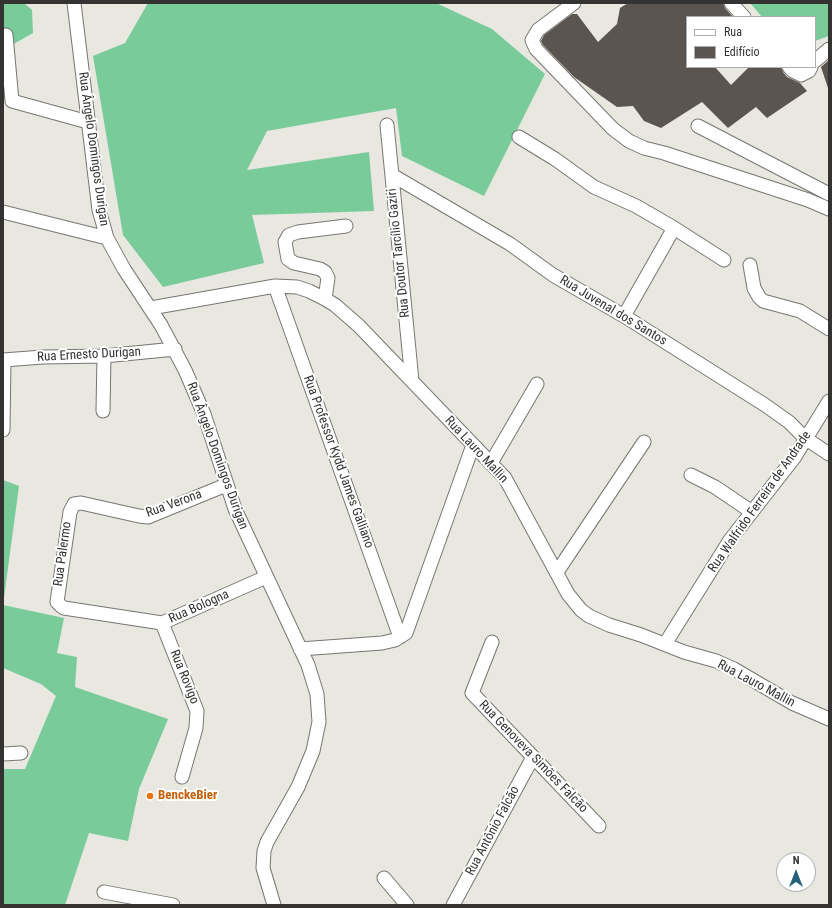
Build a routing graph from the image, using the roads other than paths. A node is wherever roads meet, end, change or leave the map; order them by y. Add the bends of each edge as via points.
1 (74, 3) edge
2 (574, 3) edge
3 (731, 3) edge
4 (743, 16) edge
5 (6, 35) dead end
6 (829, 49) edge
7 (816, 60) edge
8 (790, 68) edge
9 (810, 68) edge
10 (88, 122) junction
11 (387, 125) dead end
12 (698, 126) dead end
13 (519, 137) dead end
14 (392, 175) junction
15 (829, 194) edge
16 (829, 209) edge
17 (3, 212) edge
18 (346, 226) dead end
19 (674, 228) junction
20 (107, 238) junction
21 (724, 260) dead end
22 (750, 265) dead end
23 (275, 286) junction
24 (325, 298) junction
25 (150, 308) junction
26 (624, 316) junction
27 (829, 329) edge
28 (175, 349) junction
29 (104, 356) junction
30 (4, 360) edge
31 (412, 381) junction
32 (537, 384) dead end
33 (4, 402) edge
34 (829, 402) edge
35 (103, 411) dead end
36 (3, 430) edge
37 (805, 438) junction
38 (644, 442) dead end
39 (474, 445) junction
40 (829, 454) edge
41 (490, 463) junction
42 (691, 475) dead end
43 (226, 484) junction
44 (74, 504) joint
45 (752, 512) junction
46 (556, 572) junction
47 (266, 577) junction
48 (59, 604) joint
49 (162, 623) junction
50 (400, 637) junction
51 (492, 642) dead end
52 (666, 644) junction
53 (300, 649) junction
54 (829, 719) edge
55 (3, 754) edge
56 (21, 754) dead end
57 (533, 757) junction
58 (182, 777) dead end
59 (599, 826) dead end
60 (384, 878) dead end
61 (104, 892) dead end
62 (173, 905) edge
63 (274, 905) edge
64 (407, 905) edge
65 (453, 905) edge

1 - 10 street, Rua Ângelo Domingos Durigan
2 - 16 street via 538,30 532,40 536,49 613,129 644,148 664,152
3 - 4 street
5 - 10 street via 12,101
6 - 7 street
8 - 9 street via 801,75
10 - 20 street, Rua Ângelo Domingos Durigan via 99,210
11 - 14 street, Rua Doutor Tarcílio Gaziri
12 - 15 street
13 - 19 street via 555,158 594,187 629,202
14 - 26 street, Rua Juvenal dos Santos via 499,237 553,275
14 - 31 street, Rua Doutor Tarcílio Gaziri
17 - 20 street
18 - 24 street via 298,232 289,235 285,242 288,259 325,272 328,278
19 - 21 street
19 - 26 street
20 - 25 street, Rua Ângelo Domingos Durigan
22 - 27 street via 754,288 763,301 800,311
23 - 24 street, Rua Lauro Mallin via 297,287
23 - 25 street, Rua Lauro Mallin
23 - 50 street, Rua Professor Kydd James Galliano
24 - 31 street, Rua Lauro Mallin via 360,326
25 - 28 street, Rua Ângelo Domingos Durigan
26 - 37 street, Rua Juvenal dos Santos via 765,404
28 - 29 street, Rua Ernesto Durigan
28 - 43 street, Rua Ângelo Domingos Durigan via 204,414
29 - 30 street, Rua Ernesto Durigan
29 - 35 street
30 - 33 street
31 - 39 street, Rua Lauro Mallin
32 - 41 street
33 - 36 street
34 - 37 street, Rua Walfrido Ferreira de Andrade
37 - 40 street, Rua Juvenal dos Santos
37 - 45 street, Rua Walfrido Ferreira de Andrade via 790,464
38 - 46 street
39 - 41 street, Rua Lauro Mallin
39 - 50 street via 409,627
41 - 46 street, Rua Lauro Mallin via 509,485
42 - 45 street via 715,487
43 - 44 street, Rua Verona via 148,516 81,503
43 - 47 street, Rua Ângelo Domingos Durigan via 241,524
44 - 48 street, Rua Palermo via 70,512 57,599
45 - 52 street, Rua Walfrido Ferreira de Andrade via 730,540
46 - 52 street, Rua Lauro Mallin via 574,603 589,616
47 - 49 street, Rua Bologna
47 - 53 street, Rua Ângelo Domingos Durigan
48 - 49 street, Rua Bologna via 64,608
49 - 58 street, Rua Rovigo via 197,711 196,728
50 - 53 street via 382,643
51 - 57 street, Rua Genoveva Simões Falcão via 472,693
52 - 54 street, Rua Lauro Mallin via 734,669 792,703
53 - 63 street, Rua Ângelo Domingos Durigan via 317,694 319,722 317,736 298,787 264,851 263,868
55 - 56 street
57 - 59 street, Rua Genoveva Simões Falcão
57 - 65 street, Rua Antônio Falcão
60 - 64 street
61 - 62 street

